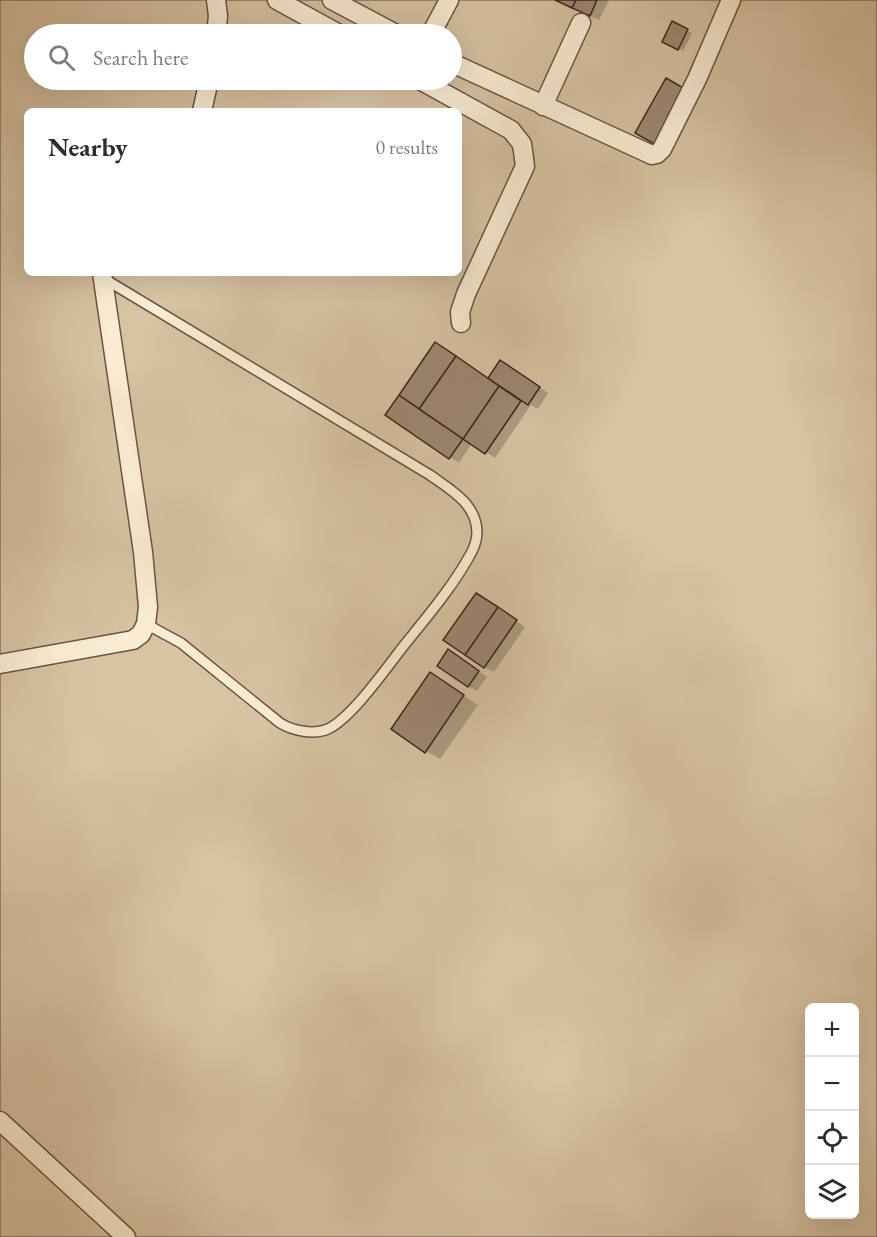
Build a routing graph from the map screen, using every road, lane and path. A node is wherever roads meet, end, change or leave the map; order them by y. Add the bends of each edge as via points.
1 (216, 0) edge
2 (278, 0) edge
3 (332, 0) edge
4 (449, 0) edge
5 (731, 0) edge
6 (581, 23) dead end
7 (217, 24) edge
8 (321, 24) edge
9 (377, 24) edge
10 (436, 24) edge
11 (462, 68) edge
12 (207, 90) edge
13 (438, 90) edge
14 (543, 106) junction
15 (203, 108) edge
16 (103, 276) edge
17 (461, 323) dead end
18 (146, 624) junction
19 (0, 664) edge
20 (0, 1121) edge
21 (126, 1237) edge

1 - 7 street
2 - 8 street
3 - 9 street
4 - 10 street
5 - 14 street via 697,79 657,154
6 - 14 street
11 - 14 street
12 - 15 street
13 - 17 street via 511,130 522,144 525,166 466,294
16 - 18 street via 143,552
16 - 18 lane via 430,475 463,499 474,516 477,534 472,553 439,601 369,691 326,730 290,729 181,643
18 - 19 street via 133,640
20 - 21 street

